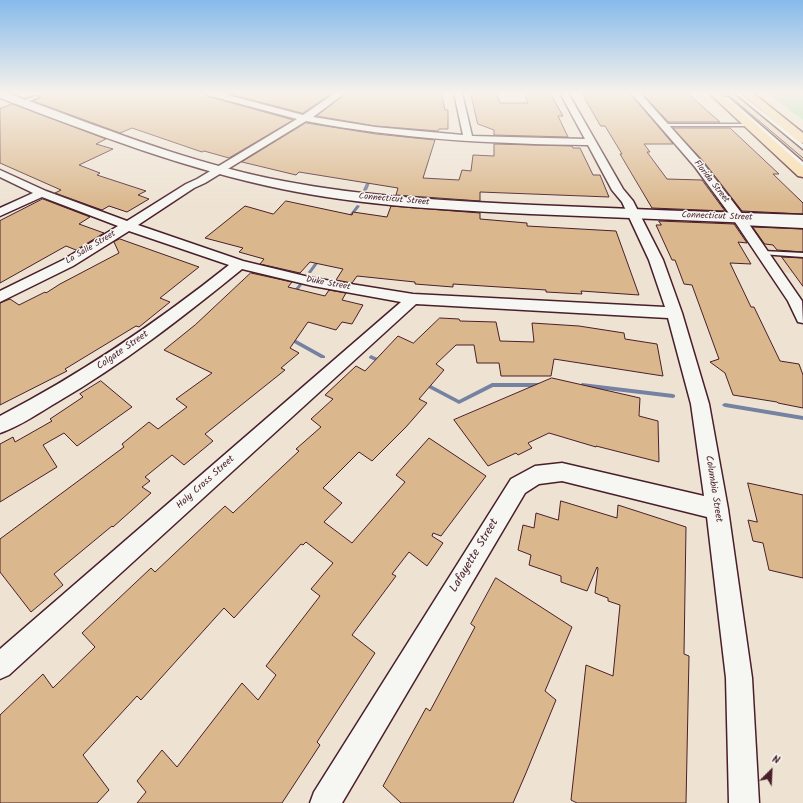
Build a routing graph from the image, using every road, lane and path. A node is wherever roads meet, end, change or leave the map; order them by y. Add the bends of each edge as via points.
1 (100, 130) edge
2 (284, 130) edge
3 (393, 130) edge
4 (466, 130) edge
5 (585, 130) edge
6 (669, 130) edge
7 (757, 130) edge
8 (763, 130) edge
9 (783, 130) edge
10 (793, 130) edge
11 (468, 138) junction
12 (803, 138) edge
13 (592, 142) junction
14 (803, 147) edge
15 (803, 165) edge
16 (219, 170) junction
17 (0, 173) edge
18 (803, 173) edge
19 (42, 193) junction
20 (0, 212) edge
21 (627, 214) junction
22 (741, 221) junction
23 (797, 224) edge
24 (128, 226) junction
25 (764, 253) junction
26 (803, 255) edge
27 (238, 264) junction
28 (0, 297) edge
29 (412, 299) junction
30 (674, 313) junction
31 (803, 318) edge
32 (0, 425) edge
33 (717, 509) junction
34 (0, 666) edge
35 (325, 803) edge
36 (744, 803) edge

1 - 16 street, Connecticut Street
2 - 16 street, La Salle Street
3 - 11 street
4 - 11 street
5 - 13 street, Columbia Street
6 - 22 street, Florida Street via 699,164
7 - 18 highway
8 - 15 lane
9 - 14 lane
10 - 12 highway
11 - 13 street
13 - 21 street, Columbia Street via 618,190 627,201
16 - 21 street, Connecticut Street via 281,185 362,198
16 - 24 street, La Salle Street via 195,188 179,194
17 - 19 street, Duke Street
19 - 20 street
19 - 24 street, Duke Street
21 - 22 street, Connecticut Street
21 - 30 street, Columbia Street via 656,260
22 - 23 street, Connecticut Street
22 - 25 street, Florida Street
24 - 27 street, Duke Street
24 - 28 street, La Salle Street via 68,263
25 - 26 lane
25 - 31 street, Florida Street
27 - 29 street, Duke Street via 313,282
27 - 32 street, Colgate Street via 186,307 111,361
29 - 30 street, Duke Street
29 - 34 street, Holy Cross Street
30 - 33 street, Columbia Street via 700,404
33 - 35 street, Lafayette Street via 562,472 535,475 518,486
33 - 36 street, Columbia Street via 739,678

